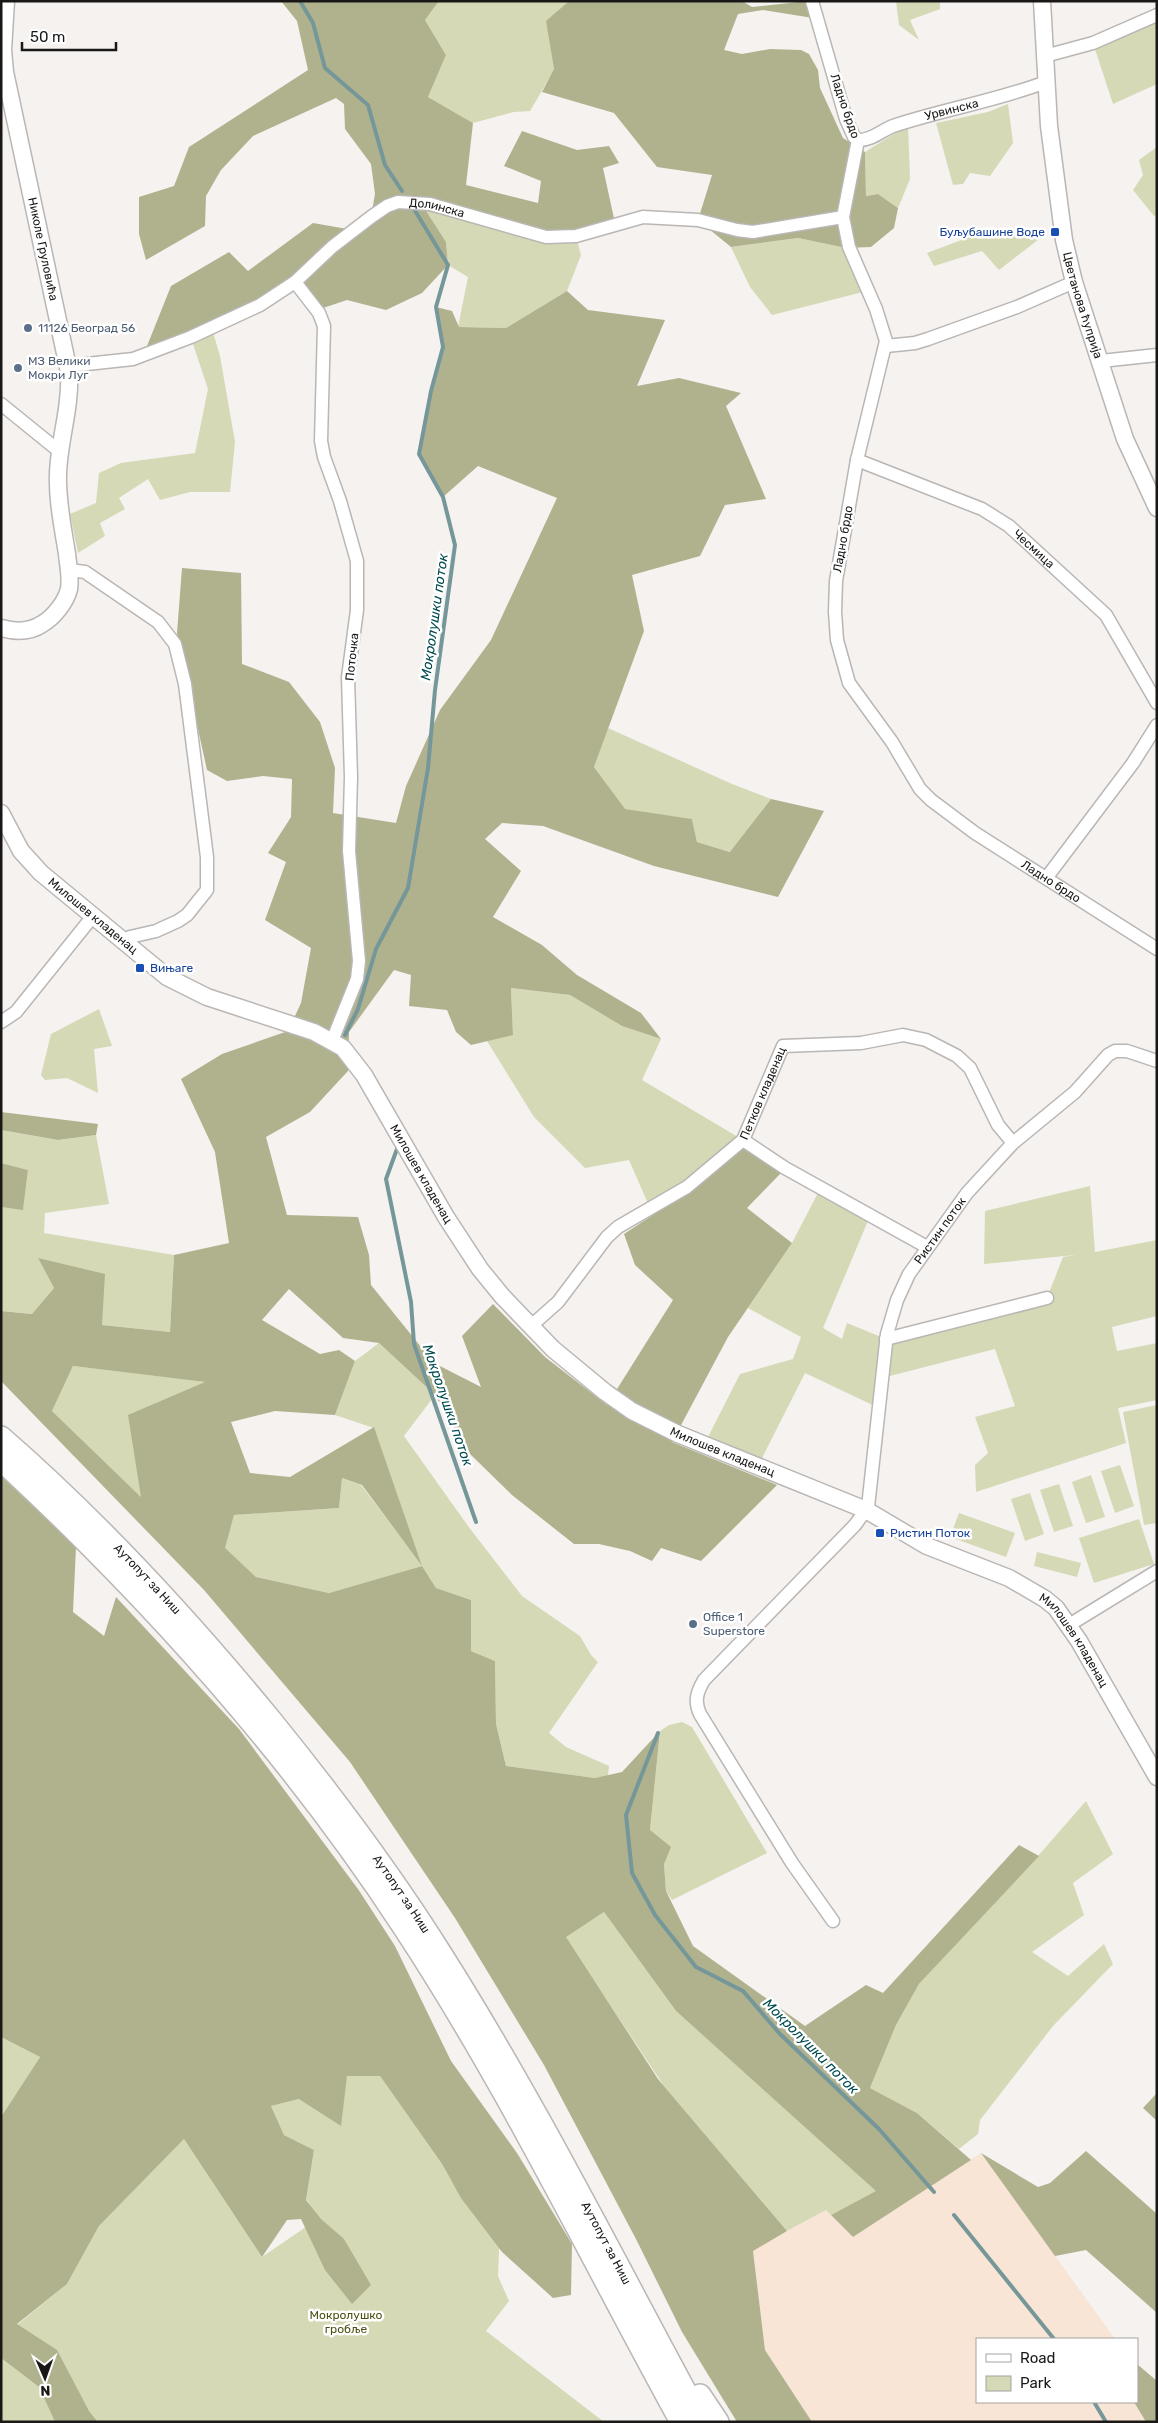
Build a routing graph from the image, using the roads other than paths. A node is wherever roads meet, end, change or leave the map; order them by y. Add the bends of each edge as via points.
1 (6, 1) edge
2 (812, 1) edge
3 (1042, 1) edge
4 (1157, 15) edge
5 (1045, 56) junction
6 (1046, 82) junction
7 (858, 140) junction
8 (843, 217) junction
9 (295, 282) junction
10 (1074, 282) junction
11 (886, 346) junction
12 (1157, 355) edge
13 (1101, 360) junction
14 (68, 366) junction
15 (1, 404) edge
16 (59, 451) junction
17 (857, 460) junction
18 (1157, 508) edge
19 (69, 570) junction
20 (1, 628) edge
21 (1157, 703) edge
22 (1157, 725) edge
23 (1, 813) edge
24 (1047, 877) junction
25 (93, 916) junction
26 (123, 942) junction
27 (1157, 949) edge
28 (1, 1022) edge
29 (332, 1041) junction
30 (1157, 1061) edge
31 (742, 1140) junction
32 (1013, 1143) junction
33 (927, 1247) junction
34 (1047, 1298) dead end
35 (531, 1326) junction
36 (886, 1339) junction
37 (1, 1437) edge
38 (1, 1460) edge
39 (866, 1510) junction
40 (1157, 1571) edge
41 (1069, 1625) junction
42 (1157, 1777) edge
43 (833, 1921) dead end
44 (670, 2364) junction
45 (681, 2422) edge
46 (702, 2422) edge
47 (718, 2422) edge

1 - 14 street, Николе Груловића via 5,72
2 - 7 street, Ладно брдо via 846,119
3 - 5 street, Цветанова ћуприја
4 - 5 street via 1093,43
5 - 6 street, Цветанова ћуприја
6 - 7 street, Урвинска via 988,102 902,123 871,138
6 - 10 street, Цветанова ћуприја via 1060,222
7 - 8 street, Ладно брдо
8 - 9 street, Долинска via 753,232 698,220 643,217 561,238 538,235 430,204 398,202 353,230
8 - 11 street, Ладно брдо via 849,247 876,309
9 - 14 street, Долинска via 260,305 148,354 117,362
9 - 29 street, Поточка via 319,313 324,326 321,423 324,457 357,561 357,610 348,677 349,851 359,961 356,979
10 - 11 street via 1018,307 928,339
10 - 13 street, Цветанова ћуприја
11 - 17 street, Ладно брдо
12 - 13 street
13 - 18 street, Цветанова ћуприја via 1125,439
14 - 16 street, Николе Груловића via 70,401
15 - 16 street
16 - 19 street, Николе Груловића via 59,500
17 - 21 street, Чесмица via 982,508 1010,526 1106,615
17 - 24 street, Ладно брдо via 835,590 837,640 849,683 892,742 920,789 976,832
19 - 20 street, Николе Груловића via 68,591 49,619 27,630
19 - 26 street via 85,572 158,622 175,644 185,684 207,857 207,890 178,921
22 - 24 street via 1133,763
23 - 25 street, Милошев кладенац via 28,860
24 - 27 street, Ладно брдо
25 - 26 street, Милошев кладенац
25 - 28 street via 16,1012
26 - 29 street, Милошев кладенац via 167,977 193,991
29 - 35 street, Милошев кладенац via 360,1067 446,1217 480,1268
30 - 32 street, Ристин поток via 1127,1051 1111,1053 1075,1092
31 - 32 street, Петков кладенац via 781,1047 861,1043 903,1035 926,1040 963,1060 976,1076 998,1125
31 - 33 street via 777,1164
31 - 35 street, Петков кладенац via 688,1188 606,1237 558,1302
32 - 33 street, Ристин поток via 967,1193
33 - 36 street, Ристин поток via 897,1300
34 - 36 street
35 - 39 street, Милошев кладенац via 574,1368 632,1411 678,1434
36 - 39 street, Ристин поток via 871,1496
37 - 44 highway, Аутопут за Ниш via 80,1509 210,1645 326,1788 439,1950 476,2011 555,2149
38 - 45 highway, Аутопут за Ниш via 162,1619 267,1740 368,1877 433,1974 488,2065
39 - 41 street, Милошев кладенац via 927,1546 1023,1585 1050,1604
39 - 43 street via 704,1680 696,1702 700,1714 792,1864
40 - 41 street
41 - 42 street, Милошев кладенац
44 - 46 highway, Аутопут за Ниш
44 - 47 highway via 704,2400

